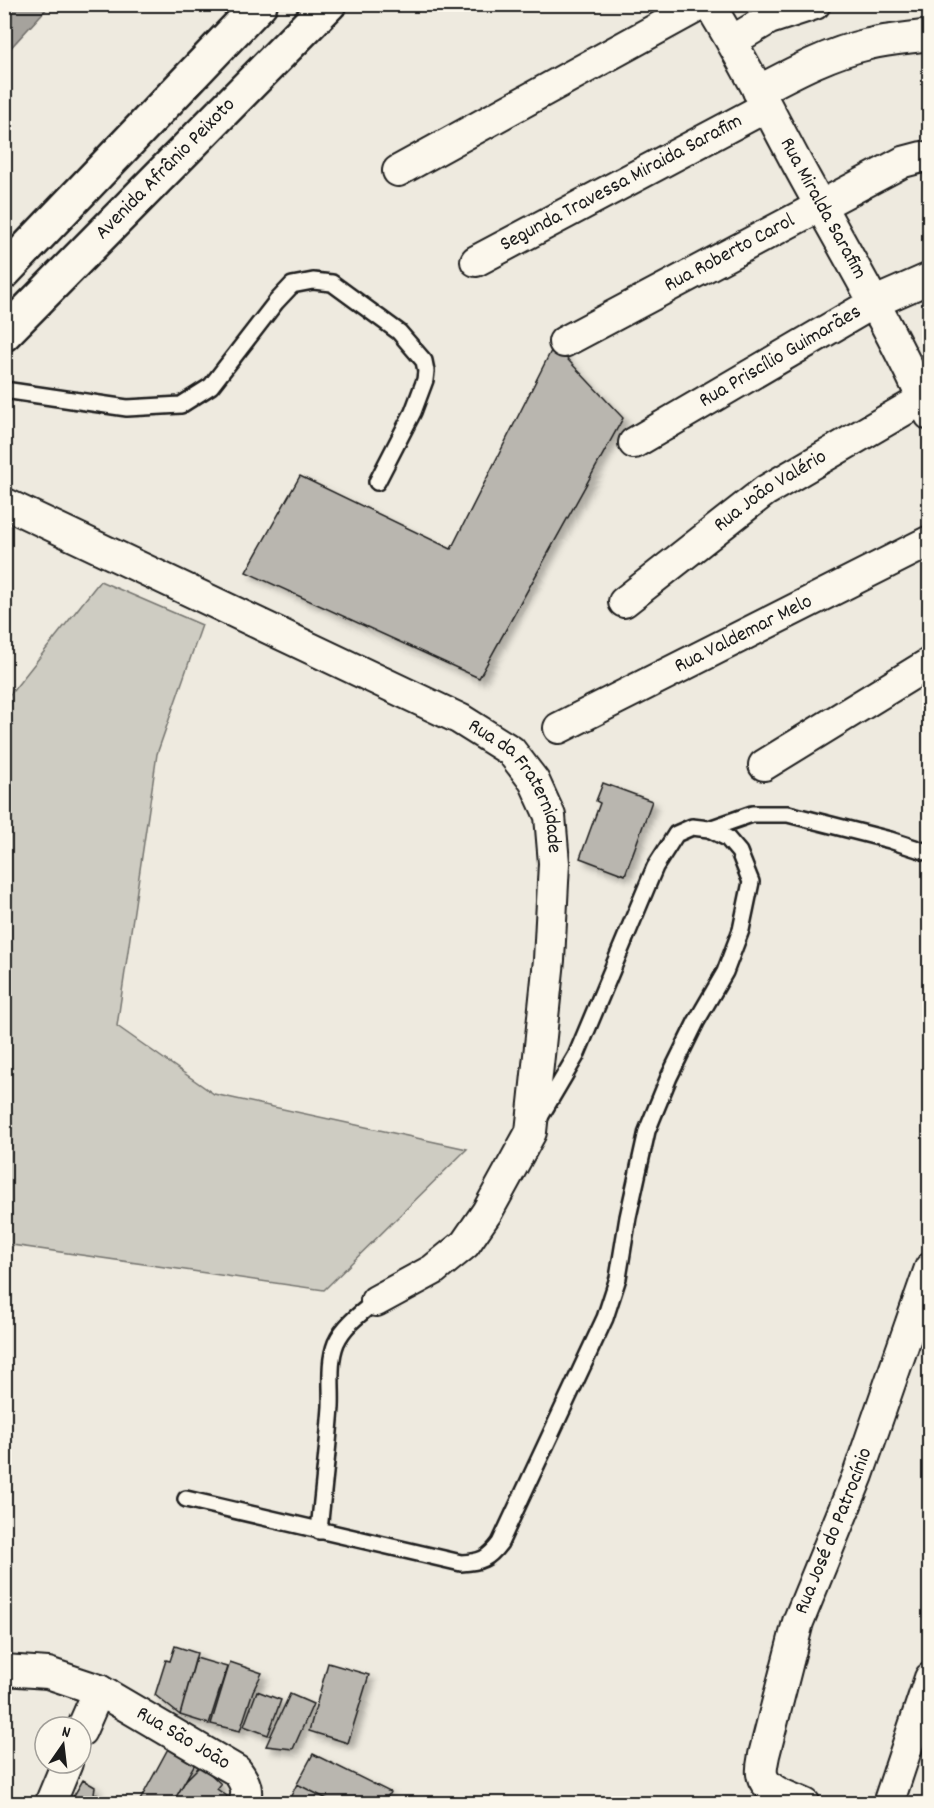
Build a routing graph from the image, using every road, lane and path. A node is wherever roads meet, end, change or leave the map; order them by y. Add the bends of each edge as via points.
1 (260, 4) edge
2 (329, 4) edge
3 (702, 4) edge
4 (709, 4) edge
5 (815, 4) edge
6 (930, 35) edge
7 (732, 41) junction
8 (762, 99) junction
9 (930, 158) edge
10 (398, 171) dead end
11 (821, 207) junction
12 (476, 261) dead end
13 (4, 272) edge
14 (930, 278) edge
15 (875, 302) junction
16 (4, 334) edge
17 (564, 342) dead end
18 (4, 390) edge
19 (927, 404) edge
20 (634, 443) dead end
21 (377, 482) dead end
22 (4, 503) edge
23 (930, 541) edge
24 (624, 602) dead end
25 (930, 663) edge
26 (559, 728) dead end
27 (764, 765) dead end
28 (709, 830) junction
29 (930, 853) edge
30 (531, 1132) junction
31 (930, 1268) edge
32 (376, 1301) joint
33 (186, 1499) dead end
34 (319, 1531) junction
35 (4, 1670) edge
36 (930, 1678) edge
37 (99, 1690) junction
38 (88, 1715) edge
39 (62, 1775) edge
40 (50, 1803) edge
41 (244, 1803) edge
42 (805, 1803) edge
43 (888, 1803) edge

1 - 13 main road
2 - 16 main road, Avenida Afrânio Peixoto
3 - 10 street
4 - 7 street, Rua Miralda Sarafim
5 - 7 street via 770,19
6 - 8 street, Segunda Travessa Miraida Sarafim via 871,43 811,63
7 - 8 street, Rua Miralda Sarafim
8 - 11 street, Rua Miralda Sarafim
8 - 12 street, Segunda Travessa Miraida Sarafim
9 - 11 street, Rua Roberto Carol via 903,162
11 - 15 street, Rua Miralda Sarafim
11 - 17 street, Rua Roberto Carol
14 - 15 street, Rua Priscílio Guimarães
15 - 19 street, Rua Miralda Sarafim
15 - 20 street, Rua Priscílio Guimarães
18 - 21 lane via 127,408 181,405 211,386 292,285 313,280 332,283 399,332 424,361 425,380 413,412
19 - 24 street, Rua João Valério via 765,491
22 - 30 street, Rua da Fraternidade via 460,719 511,751 534,781 550,816 554,863 549,960
23 - 26 street, Rua Valdemar Melo
25 - 27 street
28 - 29 lane via 752,814 788,814
28 - 30 lane via 692,827 676,834 655,867 576,1056
28 - 34 lane via 727,838 739,852 751,882 741,930 647,1131 618,1278 605,1318 500,1543 490,1557 461,1563
30 - 32 street, Rua da Fraternidade via 465,1244 433,1270
31 - 42 street, Rua José do Patrocínio via 858,1475 798,1622 764,1755 764,1781 777,1792
32 - 34 lane via 346,1325 336,1343
33 - 34 lane
35 - 37 street, Rua São João via 48,1673
36 - 43 street
37 - 38 street
37 - 41 street, Rua São João via 237,1771 246,1784
39 - 40 street

